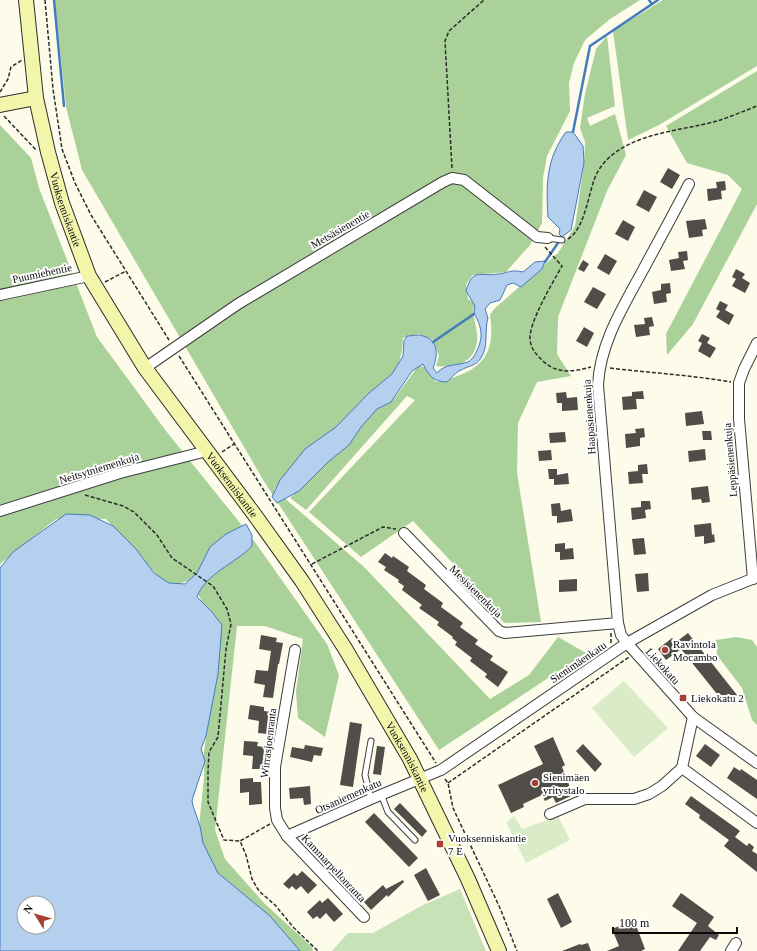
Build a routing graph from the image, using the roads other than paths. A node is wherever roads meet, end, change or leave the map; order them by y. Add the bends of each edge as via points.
1 (26, 0) edge
2 (36, 98) junction
3 (1, 109) edge
4 (689, 184) dead end
5 (548, 238) joint
6 (562, 240) road end
7 (89, 276) junction
8 (0, 295) edge
9 (757, 343) edge
10 (145, 368) junction
11 (207, 452) junction
12 (0, 511) edge
13 (404, 533) road end
14 (755, 578) edge
15 (618, 623) junction
16 (627, 643) junction
17 (295, 650) dead end
18 (693, 717) junction
19 (371, 741) dead end
20 (757, 763) edge
21 (682, 768) junction
22 (419, 778) junction
23 (381, 794) junction
24 (371, 798) junction
25 (550, 814) dead end
26 (757, 823) edge
27 (287, 836) junction
28 (415, 840) dead end
29 (364, 917) dead end
30 (499, 951) edge

1 - 2 street, Vuoksenniskantie
2 - 3 street
2 - 7 street, Vuoksenniskantie via 62,203
4 - 15 street, Haapasienenkuja via 622,308 599,366 598,386
5 - 6 lane
5 - 10 street, Metsäsienentie via 537,238 464,180 452,178 238,304
7 - 8 street, Puumiehentie
7 - 10 street, Vuoksenniskantie
9 - 14 street, Leppäsienenkuja via 739,383 738,419
10 - 11 street, Vuoksenniskantie
11 - 12 street, Neitsytniemenkuja via 120,473
11 - 22 street, Vuoksenniskantie via 272,540 342,643
13 - 15 street, Mesisienenkuja via 498,631 505,633
14 - 16 street, Sienimäenkatu via 706,598
15 - 16 street, Haapasienenkuja
16 - 18 street, Liekokatu
16 - 22 street, Sienimäenkatu via 440,770
17 - 27 street, Wirrasjoenranta via 275,767 274,808 277,820
18 - 20 street, Liekokatu
18 - 21 street
19 - 24 lane via 365,776
21 - 25 street via 649,794 634,799 585,799
21 - 26 street
22 - 23 street, Otsaniemenkatu
22 - 30 street, Vuoksenniskantie via 468,879
23 - 24 street, Otsaniemenkatu
23 - 28 lane via 388,812
24 - 27 street, Otsaniemenkatu
27 - 29 street, Kammarpellonranta

